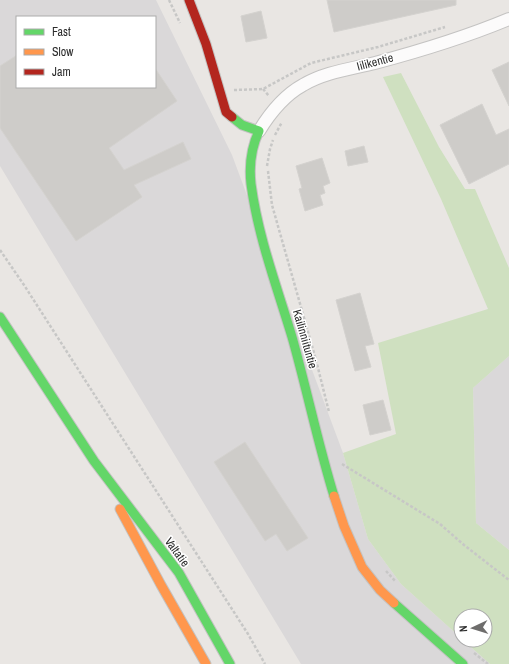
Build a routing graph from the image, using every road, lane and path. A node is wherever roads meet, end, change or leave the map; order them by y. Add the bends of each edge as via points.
1 (189, 0) edge
2 (509, 19) edge
3 (448, 27) dead end
4 (277, 105) junction
5 (259, 131) junction
6 (0, 250) edge
7 (0, 317) edge
8 (330, 419) dead end
9 (94, 461) junction
10 (344, 471) dead end
11 (381, 566) dead end
12 (509, 580) edge
13 (400, 586) dead end
14 (470, 650) dead end
15 (206, 664) edge
16 (230, 664) edge
17 (265, 664) edge
18 (463, 664) edge
19 (488, 664) edge

1 - 5 street via 206,44 226,112 242,125
2 - 4 street, Iilikentie via 480,31 327,74 302,86
3 - 4 path via 310,63 263,89
4 - 5 street, Iilikentie
4 - 8 path via 286,116 275,134 270,149 267,166 270,193
5 - 18 street, Kailinniituntie via 251,154 251,183 259,228 344,526 362,567 380,590
6 - 17 path
7 - 9 street, Valtatie
9 - 15 street, Valtatie
9 - 16 street, Valtatie via 179,573
10 - 12 path via 342,464 440,524
11 - 13 path
14 - 19 path

